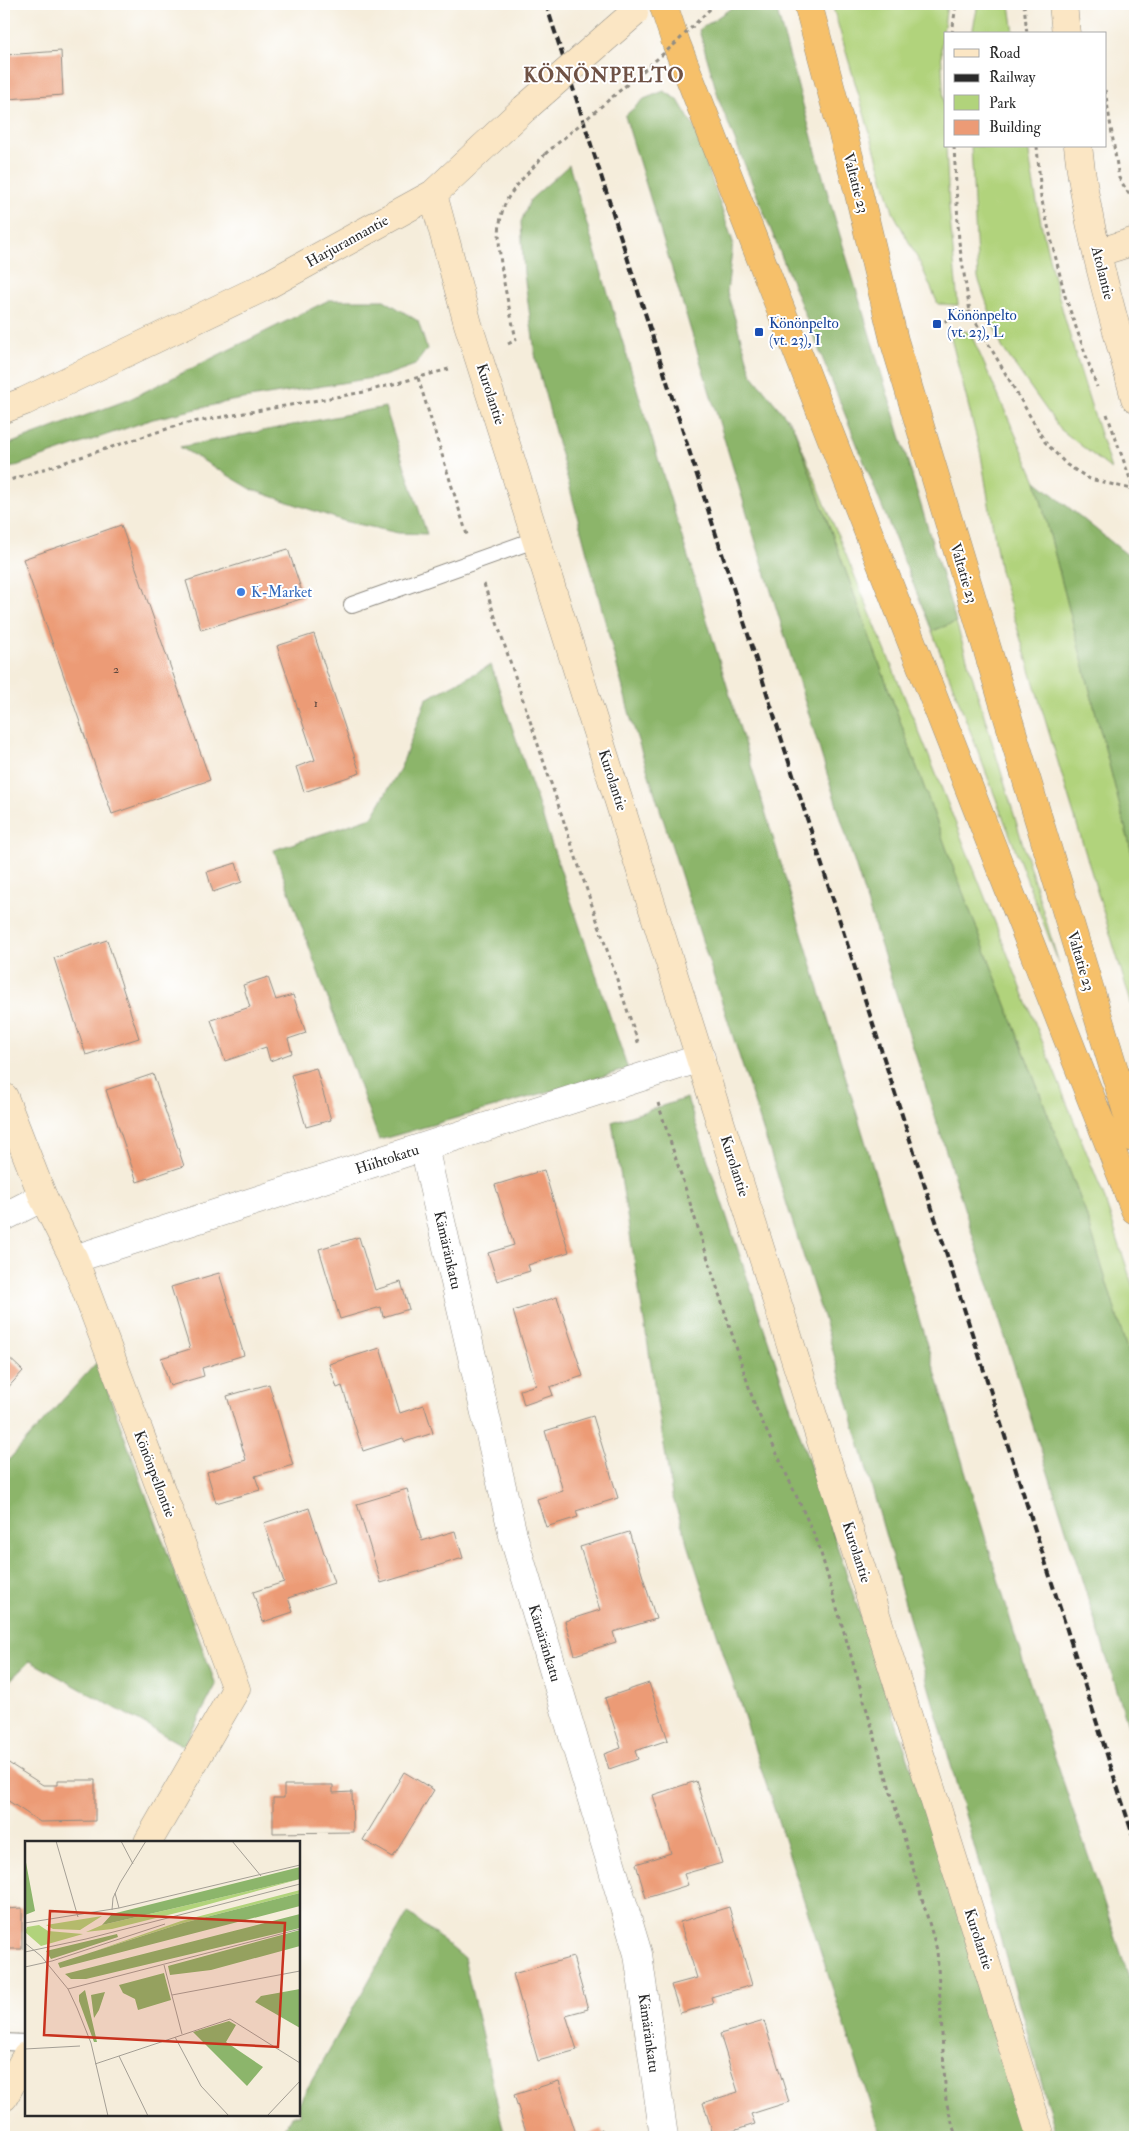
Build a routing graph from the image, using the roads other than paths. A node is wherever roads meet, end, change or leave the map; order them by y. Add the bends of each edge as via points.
1 (663, 4) edge
2 (808, 4) edge
3 (1063, 4) edge
4 (639, 8) edge
5 (1066, 32) edge
6 (1078, 148) edge
7 (433, 194) junction
8 (1135, 240) edge
9 (1097, 253) junction
10 (1135, 398) edge
11 (4, 409) edge
12 (537, 539) junction
13 (352, 605) dead end
14 (700, 1058) junction
15 (4, 1098) edge
16 (1135, 1139) edge
17 (424, 1147) junction
18 (43, 1197) junction
19 (1135, 1210) edge
20 (4, 1217) edge
21 (74, 1259) junction
22 (149, 1841) edge
23 (4, 2042) edge
24 (25, 2043) edge
25 (25, 2058) edge
26 (4, 2097) edge
27 (664, 2137) edge
28 (1041, 2137) edge

1 - 19 highway
2 - 16 highway, Valtatie 23 via 894,340
3 - 5 street
4 - 7 street, Harjurannantie, bridge
6 - 9 street, Atolantie via 1082,188
7 - 11 street, Harjurannantie via 262,288
7 - 12 street, Kurolantie via 480,360
8 - 9 street
9 - 10 street, Atolantie
12 - 13 lane
12 - 14 street, Kurolantie
14 - 17 street, Hiihtokatu
14 - 28 street, Kurolantie
15 - 18 street, Könönpellontie
17 - 21 street, Hiihtokatu
17 - 27 street, Kämäränkatu via 513,1535 638,1954
18 - 20 street
18 - 21 street, Könönpellontie
21 - 22 street, Könönpellontie via 236,1689
23 - 24 lane
25 - 26 street

